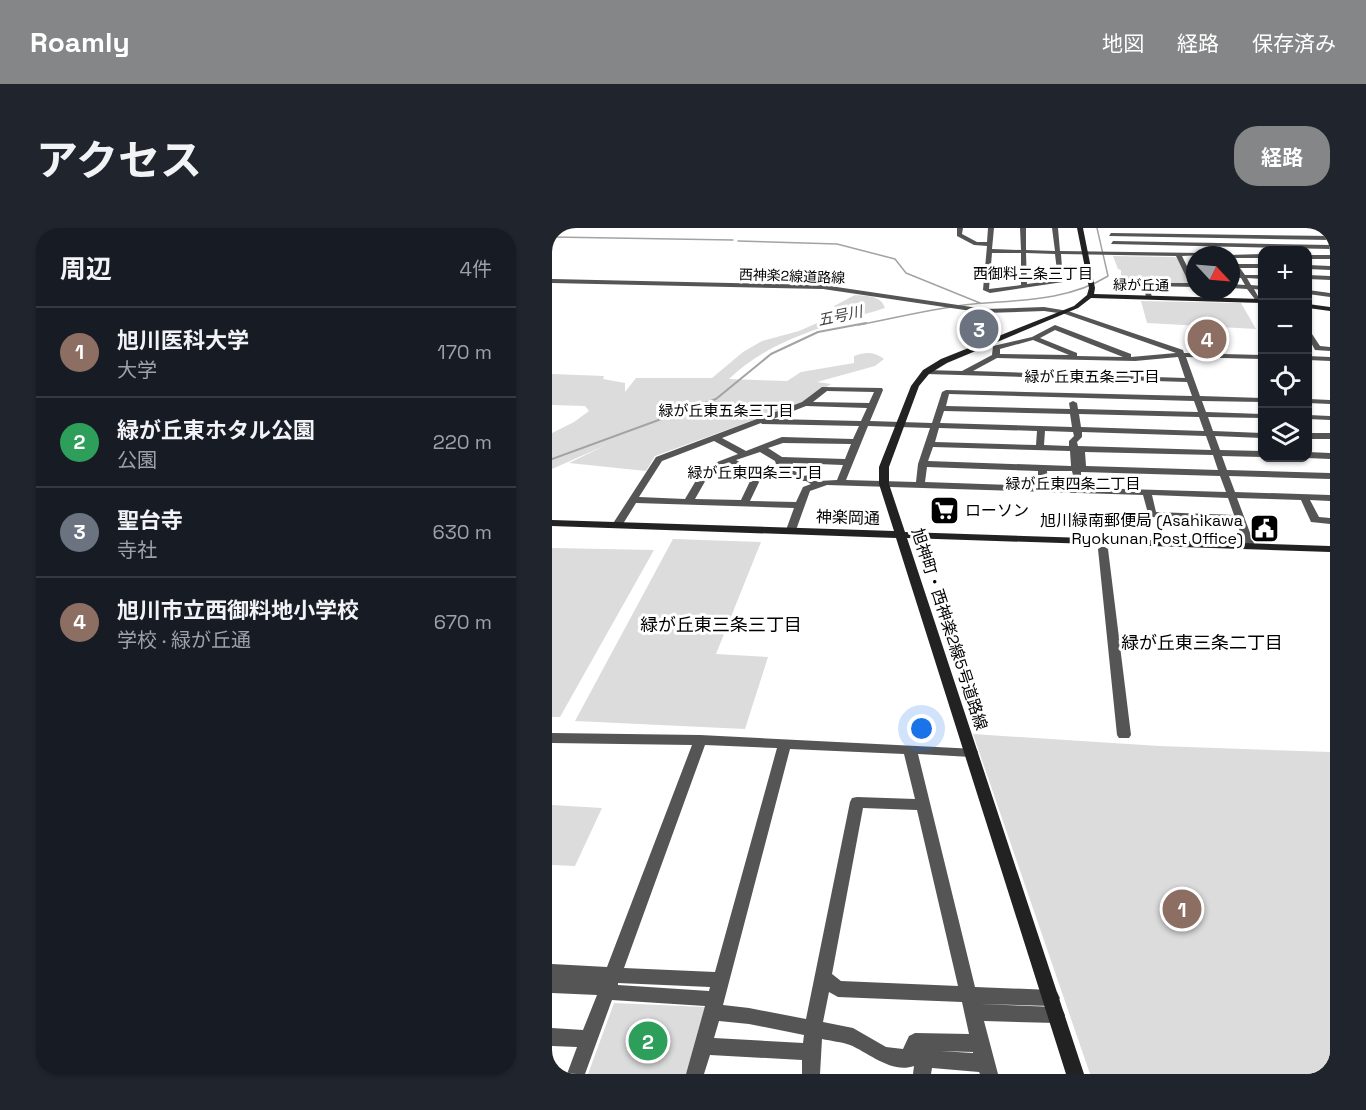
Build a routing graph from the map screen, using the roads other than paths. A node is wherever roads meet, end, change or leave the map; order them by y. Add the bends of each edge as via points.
1 (960, 228) edge
2 (991, 228) edge
3 (1023, 228) edge
4 (1055, 228) edge
5 (1080, 228) edge
6 (1214, 228) edge
7 (1110, 231) edge
8 (1219, 236) junction
9 (1330, 238) edge
10 (1113, 243) junction
11 (1224, 245) junction
12 (1330, 247) edge
13 (989, 248) junction
14 (1023, 252) junction
15 (1058, 252) junction
16 (1085, 253) junction
17 (1112, 253) junction
18 (1178, 255) junction
19 (1186, 255) edge
20 (1240, 256) edge
21 (1258, 256) edge
22 (1312, 257) edge
23 (1330, 257) edge
24 (1183, 265) joint
25 (1240, 266) edge
26 (1258, 266) edge
27 (1312, 267) edge
28 (1330, 268) edge
29 (1186, 269) edge
30 (1240, 274) edge
31 (1242, 276) junction
32 (1258, 277) edge
33 (1312, 278) edge
34 (1330, 278) edge
35 (552, 281) edge
36 (1186, 285) edge
37 (1024, 286) junction
38 (1240, 286) edge
39 (1249, 287) junction
40 (1258, 288) edge
41 (1091, 292) junction
42 (1312, 292) edge
43 (1330, 295) edge
44 (1149, 297) junction
45 (1258, 298) edge
46 (1258, 300) edge
47 (1312, 307) edge
48 (1330, 309) edge
49 (1066, 312) junction
50 (1034, 338) junction
51 (1312, 338) edge
52 (1330, 349) edge
53 (1181, 355) junction
54 (996, 356) junction
55 (1258, 357) edge
56 (1080, 358) junction
57 (1325, 358) edge
58 (1135, 359) junction
59 (1330, 370) edge
60 (926, 372) junction
61 (962, 373) junction
62 (1190, 380) junction
63 (1072, 395) junction
64 (1197, 398) junction
65 (1258, 400) edge
66 (1312, 401) edge
67 (1330, 402) edge
68 (805, 404) junction
69 (872, 406) junction
70 (941, 408) junction
71 (1074, 411) junction
72 (1203, 415) junction
73 (1258, 416) edge
74 (1312, 417) edge
75 (1330, 418) edge
76 (762, 421) junction
77 (865, 423) junction
78 (900, 424) junction
79 (935, 425) junction
80 (1041, 428) junction
81 (1076, 429) junction
82 (1209, 433) junction
83 (1258, 435) edge
84 (1312, 436) edge
85 (1330, 436) edge
86 (715, 438) junction
87 (856, 442) junction
88 (929, 444) junction
89 (1040, 448) junction
90 (759, 449) junction
91 (1076, 449) junction
92 (1216, 453) junction
93 (746, 454) junction
94 (1258, 454) edge
95 (1312, 455) edge
96 (1330, 456) edge
97 (729, 460) junction
98 (848, 462) junction
99 (923, 464) junction
100 (1042, 468) junction
101 (1078, 469) junction
102 (786, 470) junction
103 (1224, 473) junction
104 (757, 476) junction
105 (1330, 476) edge
106 (841, 483) junction
107 (819, 484) junction
108 (884, 484) junction
109 (920, 485) junction
110 (1043, 489) junction
111 (1088, 491) junction
112 (1147, 492) junction
113 (1232, 495) junction
114 (1304, 497) junction
115 (1330, 498) edge
116 (633, 501) junction
117 (688, 502) junction
118 (744, 504) junction
119 (799, 506) junction
120 (1240, 518) junction
121 (1330, 521) edge
122 (552, 523) edge
123 (617, 525) junction
124 (791, 530) junction
125 (901, 534) junction
126 (1250, 546) junction
127 (1103, 549) dead end
128 (1330, 549) edge
129 (1124, 735) dead end
130 (552, 738) edge
131 (700, 740) junction
132 (785, 744) junction
133 (910, 750) junction
134 (971, 752) junction
135 (922, 805) junction
136 (552, 972) edge
137 (824, 978) junction
138 (721, 981) junction
139 (552, 985) edge
140 (611, 985) junction
141 (968, 993) junction
142 (713, 1006) junction
143 (1053, 1006) junction
144 (974, 1012) junction
145 (813, 1029) junction
146 (552, 1037) edge
147 (590, 1039) junction
148 (981, 1043) junction
149 (703, 1046) junction
150 (813, 1052) junction
151 (987, 1068) edge
152 (576, 1074) edge
153 (695, 1074) edge
154 (811, 1074) edge
155 (922, 1074) edge
156 (1075, 1074) edge

1 - 13 street via 959,235
2 - 13 street
3 - 14 street
4 - 15 street
5 - 16 street
6 - 8 street
7 - 8 street
7 - 10 street
8 - 9 street
8 - 11 street
10 - 11 street
10 - 17 street
11 - 12 street
13 - 14 street
13 - 37 street via 986,290
14 - 15 street
14 - 37 street
15 - 16 street
15 - 37 street via 1061,281
16 - 17 street
16 - 41 street
17 - 18 street
18 - 19 street
18 - 24 street
20 - 21 street
22 - 23 street
24 - 29 street
25 - 26 street
27 - 28 street
30 - 31 street
31 - 32 street
31 - 39 street
33 - 34 street
35 - 49 street, 西神楽2線道路線 via 823,287 994,312
36 - 44 street via 1145,284
38 - 39 street
39 - 40 street
39 - 45 street
41 - 44 street, 緑が丘通
41 - 49 street, 旭神町・西神楽2線5号道路線 via 1083,303
42 - 43 street
44 - 46 street, 緑が丘通
47 - 48 street
49 - 53 street, 西神楽2線道路線
49 - 60 street, 旭神町・西神楽2線5号道路線 via 944,361
50 - 54 street via 996,348
50 - 56 street
50 - 58 street via 1055,327
51 - 52 street via 1318,348
53 - 55 street
53 - 58 street
53 - 62 street
54 - 56 street
54 - 61 street
56 - 58 street
57 - 59 street
60 - 61 street
60 - 78 street, 旭神町・西神楽2線5号道路線 via 915,386
61 - 62 street
62 - 64 street
63 - 64 street
63 - 70 street via 946,392
63 - 71 street
64 - 65 street
64 - 72 street
66 - 67 street
68 - 69 street
68 - 69 street via 825,389 879,390
68 - 76 street
69 - 77 street
70 - 71 street
70 - 79 street
71 - 72 street
71 - 81 street
72 - 73 street
72 - 82 street
74 - 75 street
76 - 77 street
76 - 86 street
77 - 78 street
77 - 87 street
78 - 79 street
78 - 108 street, 旭神町・西神楽2線5号道路線 via 884,467
79 - 80 street
79 - 88 street
80 - 81 street
80 - 89 street
81 - 82 street
81 - 91 street
82 - 83 street
82 - 92 street
84 - 85 street
86 - 93 street
86 - 116 street via 659,459
87 - 90 street via 782,440
87 - 98 street
88 - 89 street
88 - 99 street
89 - 91 street
90 - 93 street
90 - 98 street via 780,460
90 - 102 street via 780,463 789,463
91 - 92 street
91 - 101 street
92 - 94 street
92 - 103 street
93 - 97 street
95 - 96 street
97 - 104 street
97 - 117 street via 707,469
98 - 106 street
99 - 100 street
99 - 109 street
100 - 101 street
100 - 110 street
101 - 103 street
101 - 111 street via 1077,478 1087,482
102 - 104 street
102 - 107 street
103 - 105 street
103 - 113 street
104 - 118 street
106 - 107 street
106 - 108 street
107 - 119 street via 806,489
108 - 109 street
108 - 125 street, 旭神町・西神楽2線5号道路線
109 - 110 street
110 - 111 street
111 - 112 street
112 - 113 street
112 - 120 street via 1152,515
113 - 114 street
113 - 120 street
114 - 115 street
114 - 121 street via 1315,520
116 - 117 street
116 - 123 street
117 - 118 street
118 - 119 street
119 - 124 street
120 - 126 street
122 - 123 street, 神楽岡通
123 - 124 street, 神楽岡通
124 - 125 street, 神楽岡通
125 - 126 street, 神楽岡通
125 - 134 street, 旭神町・西神楽2線5号道路線
126 - 128 street, 神楽岡通
127 - 129 street
130 - 131 street
131 - 132 street
131 - 140 street
132 - 133 street
132 - 138 street
133 - 134 street
133 - 135 street
134 - 143 street, 旭神町・西神楽2線5号道路線
135 - 137 street via 857,802
135 - 141 street
136 - 140 street
137 - 141 street via 838,989
137 - 145 street
138 - 140 street
138 - 142 street
139 - 140 street
140 - 142 street
140 - 147 street
141 - 143 street
141 - 144 street
142 - 145 street
142 - 149 street
143 - 144 street
143 - 156 street, 旭神町・西神楽2線5号道路線
144 - 148 street
145 - 148 street via 853,1037 883,1055 909,1059 915,1042
145 - 150 street
146 - 147 street
147 - 152 street
148 - 151 street
149 - 150 street
149 - 153 street
150 - 154 street
151 - 155 street via 924,1059

